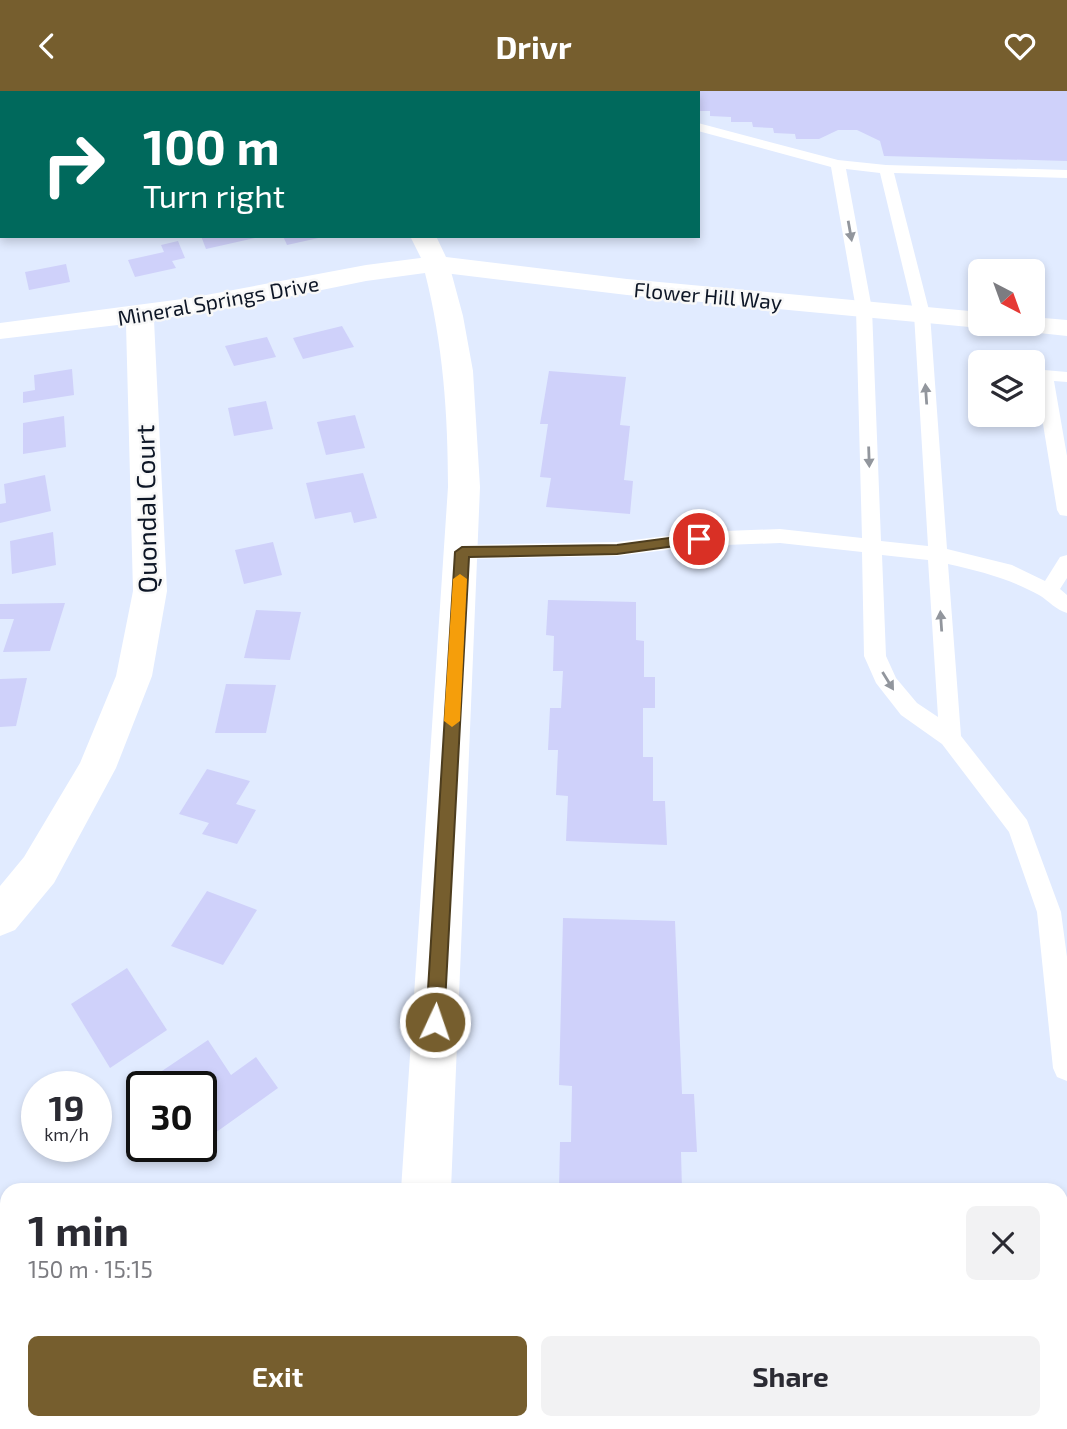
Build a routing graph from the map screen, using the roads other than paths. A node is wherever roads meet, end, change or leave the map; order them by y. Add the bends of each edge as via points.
1 (700, 128) edge
2 (838, 164) junction
3 (886, 169) junction
4 (1067, 174) edge
5 (430, 250) edge
6 (864, 309) junction
7 (922, 314) junction
8 (139, 315) junction
9 (968, 319) edge
10 (1045, 326) edge
11 (1067, 328) edge
12 (0, 331) edge
13 (1067, 377) edge
14 (1067, 510) edge
15 (872, 547) junction
16 (462, 552) junction
17 (936, 554) junction
18 (1067, 562) edge
19 (1049, 591) junction
20 (1067, 606) edge
21 (950, 738) junction
22 (0, 917) edge
23 (1067, 1068) edge
24 (426, 1183) edge

1 - 2 lane
2 - 3 lane
2 -> 6 lane
3 - 4 lane
3 - 7 lane
5 - 6 street, Flower Hill Way via 627,288
5 - 8 street, Mineral Springs Drive via 389,267 306,286
5 - 16 street via 444,288 462,412
6 - 7 street, Flower Hill Way
6 -> 15 lane
7 - 9 street, Flower Hill Way
17 -> 7 lane
8 - 12 street, Mineral Springs Drive
8 - 22 street, Quondal Court via 150,591 134,676 97,768 39,870
10 - 11 street
13 - 14 lane via 1044,375
15 - 16 lane via 749,535 617,549
15 - 17 lane
15 -> 21 lane via 875,656 887,683 909,709
16 - 24 street
17 - 19 lane via 1005,570
21 -> 17 lane
18 - 19 lane
19 - 20 lane
21 - 23 lane via 1019,827 1049,912

